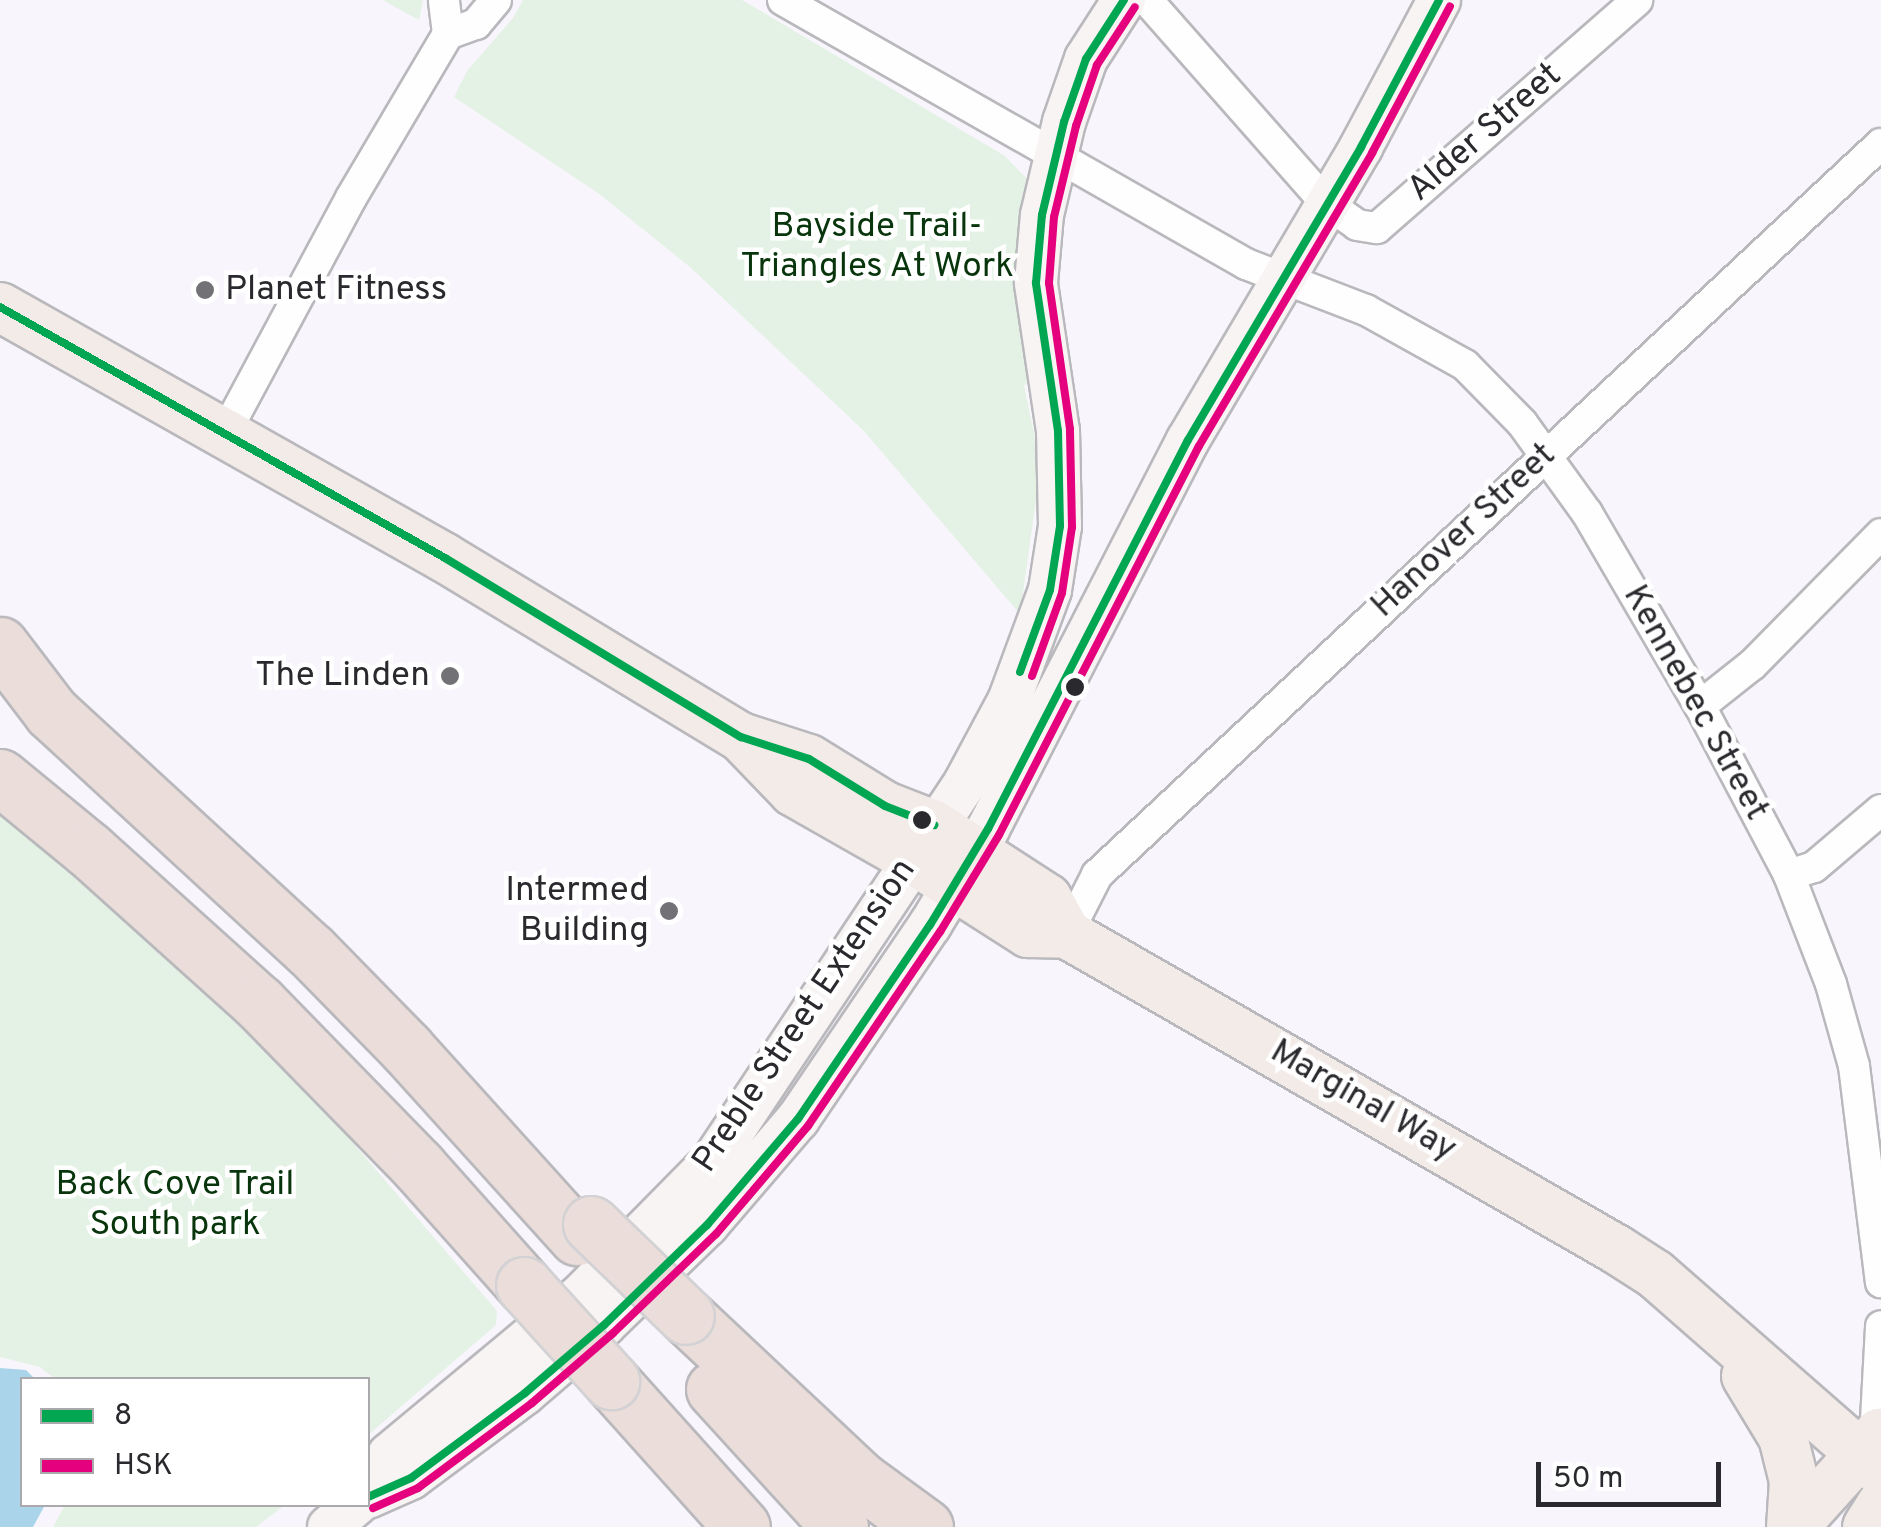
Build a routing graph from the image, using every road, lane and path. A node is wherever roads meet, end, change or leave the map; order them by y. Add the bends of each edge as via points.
1 (444, 0) edge
2 (496, 0) edge
3 (783, 0) edge
4 (1124, 0) edge
5 (1147, 0) edge
6 (1439, 0) edge
7 (1622, 5) edge
8 (448, 34) junction
9 (1881, 144) edge
10 (1055, 155) junction
11 (1326, 203) junction
12 (1280, 280) junction
13 (0, 306) edge
14 (224, 435) junction
15 (1543, 456) junction
16 (1881, 534) edge
17 (0, 645) edge
18 (0, 681) edge
19 (1700, 706) junction
20 (51, 712) junction
21 (0, 777) edge
22 (1881, 810) edge
23 (923, 842) junction
24 (965, 869) junction
25 (1788, 875) junction
26 (1067, 934) junction
27 (1655, 1274) junction
28 (1881, 1282) edge
29 (675, 1324) junction
30 (1881, 1326) edge
31 (1721, 1335) junction
32 (607, 1384) junction
33 (1876, 1456) edge
34 (370, 1490) edge
35 (370, 1493) edge
36 (1881, 1504) edge
37 (352, 1507) edge
38 (329, 1527) edge
39 (711, 1527) edge
40 (742, 1527) edge
41 (840, 1527) edge
42 (925, 1527) edge
43 (1792, 1527) edge
44 (1837, 1527) edge
45 (1867, 1527) edge

1 - 8 street
2 - 8 street via 476,24
3 - 10 street, Kennebec Street
4 - 10 main road, Preble Street Extension via 1086,59
5 - 11 street
6 - 11 main road, Preble Street Extension
7 - 11 street, Alder Street via 1377,228 1357,224
8 - 14 street
9 - 15 street, Hanover Street
10 - 12 street, Kennebec Street
10 - 23 main road, Preble Street Extension via 1036,282 1058,431 1056,559 1009,701 965,783
11 - 12 main road, Preble Street Extension
12 - 15 street, Kennebec Street via 1366,310 1465,365 1522,423
12 - 24 main road, Preble Street Extension via 1188,440
13 - 14 main road, Marginal Way
14 - 23 main road, Marginal Way via 446,558 740,736 809,759 886,806
15 - 19 street, Kennebec Street via 1587,513
15 - 26 street, Hanover Street via 1097,875
16 - 19 street via 1752,665
17 - 20 highway
18 - 20 highway
19 - 25 street, Kennebec Street
20 - 29 highway via 310,951
21 - 32 highway, bridge via 259,1003 418,1166
22 - 25 street via 1814,867
23 - 24 main road, Marginal Way
23 - 34 main road, Preble Street Extension via 712,1161 580,1296 389,1455
24 - 26 main road, Marginal Way via 1047,898
24 - 35 main road, Preble Street Extension via 798,1119 707,1224 524,1393 412,1478
25 - 28 street, Kennebec Street via 1831,984 1854,1066
26 - 27 main road, Marginal Way
27 - 31 main road, Marginal Way
27 - 33 main road, Marginal Way via 1713,1295
29 - 41 highway
29 - 42 highway
30 - 33 street
31 - 33 main road, Marginal Way
31 - 43 main road via 1783,1437 1794,1481
32 - 39 highway
32 - 40 highway
33 - 43 main road
33 - 44 main road
36 - 45 main road
37 - 38 main road

